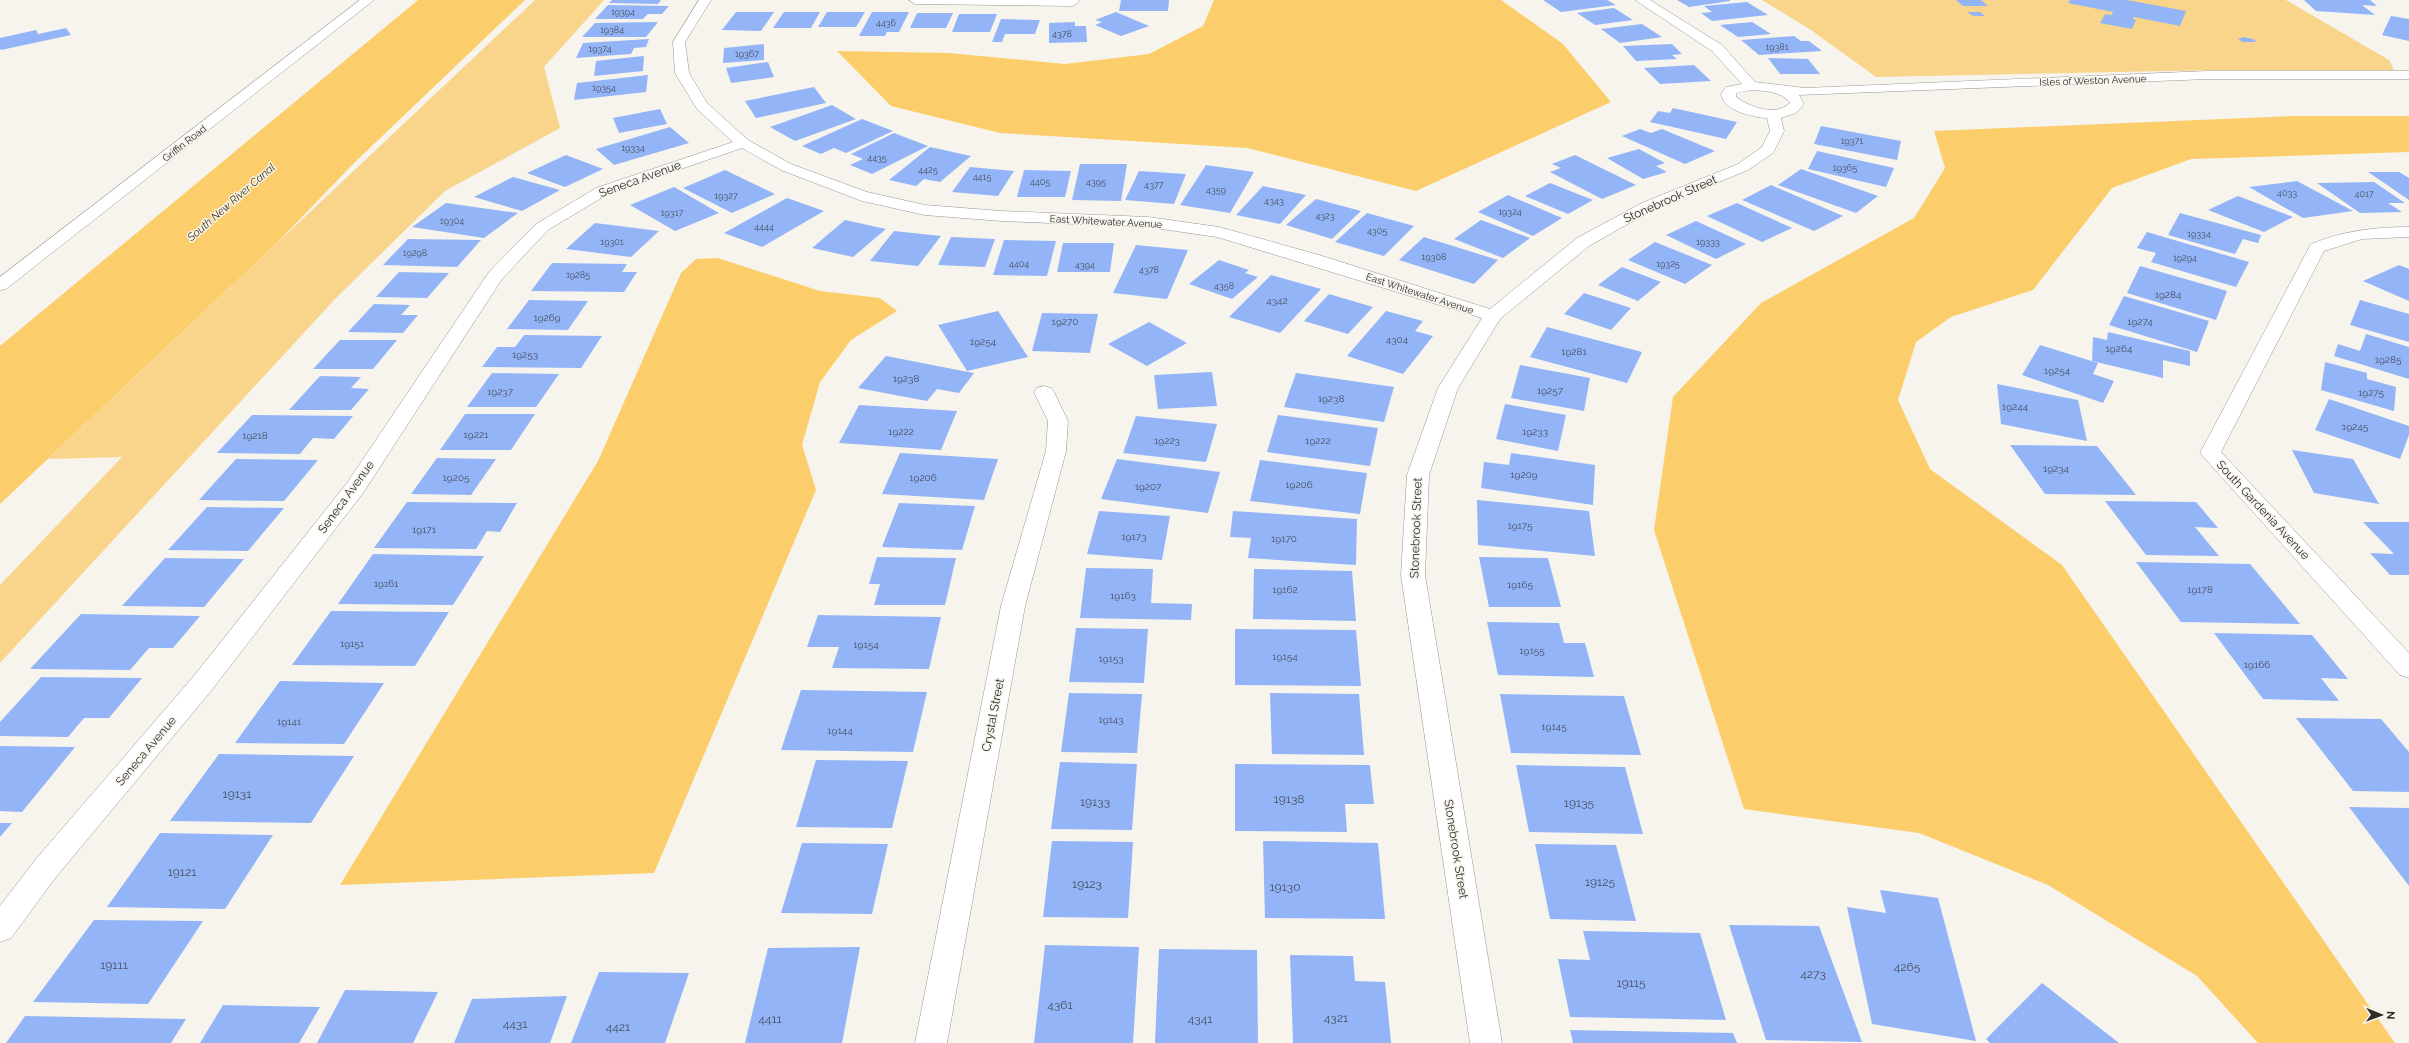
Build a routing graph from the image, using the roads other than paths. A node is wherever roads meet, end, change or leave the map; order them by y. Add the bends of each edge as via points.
1 (368, 0) edge
2 (705, 0) edge
3 (915, 0) edge
4 (1641, 0) edge
5 (1073, 2) dead end
6 (2409, 75) edge
7 (1751, 86) junction
8 (2409, 87) edge
9 (1778, 89) junction
10 (1797, 104) junction
11 (1773, 113) junction
12 (743, 143) junction
13 (2409, 232) edge
14 (0, 285) edge
15 (1493, 316) junction
16 (1044, 392) dead end
17 (2409, 669) edge
18 (0, 929) edge
19 (931, 1043) edge
20 (1486, 1043) edge

1 - 14 street, Griffin Road
2 - 12 street, East Whitewater Avenue via 679,42 682,73 702,106
3 - 5 street
4 - 7 street via 1680,22 1717,48
6 - 9 street, Isles of Weston Avenue via 2208,75 1805,92
7 - 9 street, Isles of Weston Avenue
7 - 11 street, Isles of Weston Avenue via 1731,90 1728,94 1729,99 1746,109
8 - 10 street, Isles of Weston Avenue via 2226,87
9 - 10 street via 1795,99
10 - 11 street via 1794,109
11 - 15 street, Stonebrook Street via 1777,131 1768,150 1743,167 1648,206 1583,242
12 - 15 street, East Whitewater Avenue via 786,167 862,196 925,210 1148,222 1219,232
12 - 18 street, Seneca Avenue via 602,191 542,227 495,276 355,488 202,684 46,868
13 - 17 street, South Gardenia Avenue via 2382,232 2342,237 2317,248 2210,453
15 - 20 street, Stonebrook Street via 1448,388 1418,475 1413,575
16 - 19 street, Crystal Street via 1058,420 1056,451 1013,606

